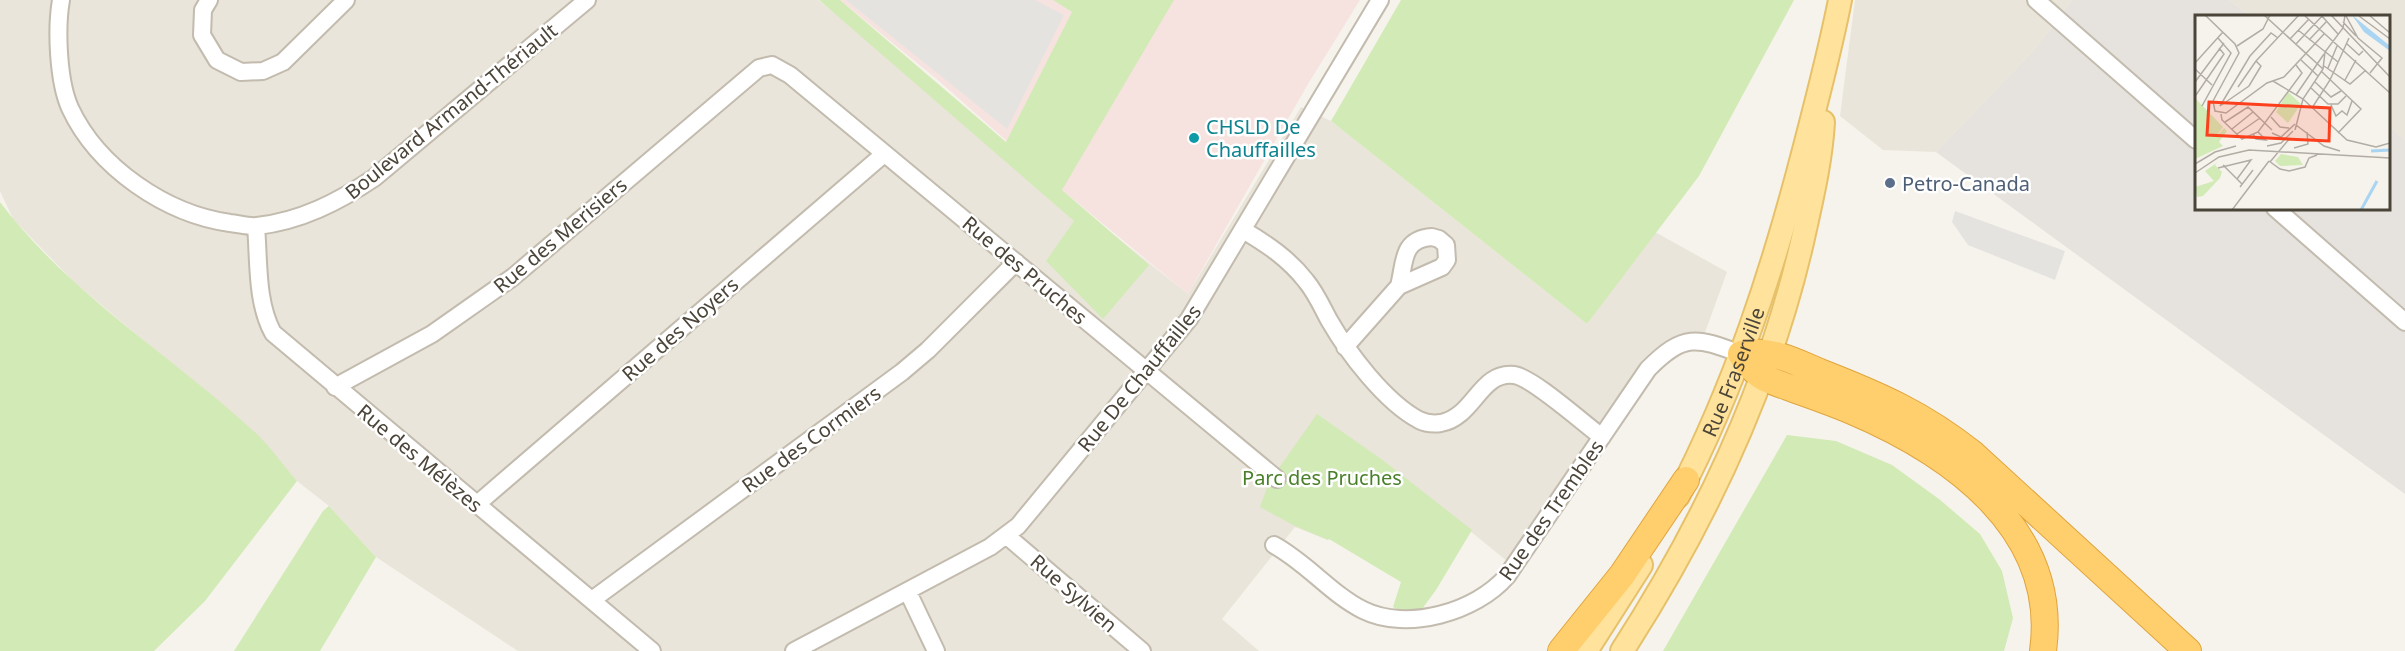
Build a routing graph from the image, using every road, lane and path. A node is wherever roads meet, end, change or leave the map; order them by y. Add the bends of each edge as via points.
1 (61, 0) edge
2 (209, 0) edge
3 (346, 0) edge
4 (587, 0) edge
5 (1380, 0) edge
6 (1840, 0) edge
7 (2039, 1) edge
8 (772, 65) joint
9 (1826, 69) junction
10 (2195, 139) edge
11 (884, 154) junction
12 (2277, 210) edge
13 (256, 226) junction
14 (1243, 230) junction
15 (1016, 262) junction
16 (1399, 286) dead end
17 (2405, 322) edge
18 (1345, 347) junction
19 (1771, 352) junction
20 (1741, 354) junction
21 (1146, 372) junction
22 (1762, 377) junction
23 (335, 387) junction
24 (1602, 437) junction
25 (1277, 479) dead end
26 (1686, 480) junction
27 (476, 505) junction
28 (1007, 536) junction
29 (1274, 545) dead end
30 (908, 592) junction
31 (591, 600) junction
32 (652, 651) edge
33 (794, 651) edge
34 (936, 651) edge
35 (1142, 651) edge
36 (1561, 651) edge
37 (1586, 651) edge
38 (1622, 651) edge
39 (2043, 651) edge
40 (2188, 651) edge

1 - 13 street, Boulevard Armand-Thériault via 58,15 62,74 70,107 93,145 124,174 167,204 213,220
2 - 3 street via 203,10 202,35 217,60 241,72 263,71 283,62
4 - 13 street, Boulevard Armand-Thériault via 374,178 339,201 302,216
5 - 14 street, Rue De Chauffailles
6 - 9 main road, Rue Fraserville
7 - 10 street
8 - 11 street, Rue des Pruches via 790,75
8 - 23 street, Rue des Merisiers via 759,68 513,277 432,334
9 - 19 main road, Rue Fraserville via 1816,177
9 - 20 main road, Rue Fraserville via 1782,235
11 - 15 street, Rue des Pruches
11 - 27 street, Rue des Noyers
12 - 17 street
13 - 23 street, Rue des Mélèzes via 266,321 273,333
14 - 18 street via 1283,258 1307,282
14 - 21 street, Rue De Chauffailles via 1190,319
15 - 21 street, Rue des Pruches
15 - 31 street, Rue des Cormiers via 902,372
16 - 18 street
18 - 24 street via 1381,388 1421,421 1449,422 1468,407 1489,381 1514,375 1534,384
19 - 20 highway
19 - 22 main road, Rue Fraserville
19 - 40 highway via 1872,392 1935,425 1973,454
20 - 22 highway
20 - 24 street, Rue des Trembles via 1696,342 1674,346 1648,369
20 - 26 main road, Rue Fraserville
21 - 25 street, Rue des Pruches
21 - 28 street, Rue De Chauffailles
22 - 38 main road, Rue Fraserville via 1715,490 1658,596
22 - 39 highway via 1899,432 1941,458 1979,489 2016,533 2033,564 2045,617
23 - 27 street, Rue des Mélèzes
24 - 29 street, Rue des Trembles via 1496,590 1464,608 1425,618 1364,611
26 - 36 highway via 1622,575
26 - 37 main road, Rue Fraserville via 1638,570
27 - 31 street, Rue des Mélèzes
28 - 30 street, Rue De Chauffailles
28 - 35 street, Rue Sylvien
30 - 33 street, Rue De Chauffailles
30 - 34 street
31 - 32 street, Rue des Mélèzes

